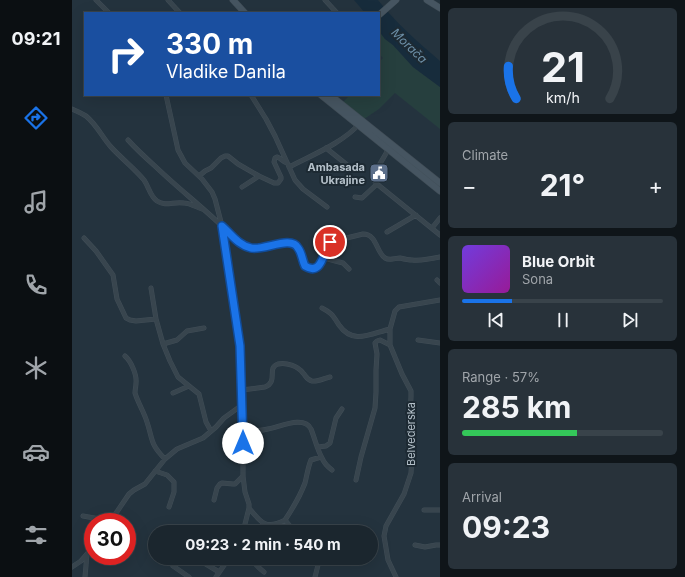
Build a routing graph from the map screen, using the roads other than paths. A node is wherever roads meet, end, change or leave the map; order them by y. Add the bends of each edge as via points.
1 (96, 0) edge
2 (168, 0) edge
3 (233, 0) edge
4 (326, 0) edge
5 (396, 0) edge
6 (427, 0) edge
7 (440, 8) edge
8 (108, 12) edge
9 (179, 12) edge
10 (244, 12) edge
11 (336, 12) edge
12 (380, 14) edge
13 (166, 96) edge
14 (252, 96) edge
15 (322, 96) edge
16 (331, 96) edge
17 (72, 109) edge
18 (360, 123) junction
19 (128, 140) dead end
20 (326, 148) junction
21 (388, 150) junction
22 (288, 165) junction
23 (351, 168) dead end
24 (199, 176) junction
25 (258, 176) junction
26 (440, 183) edge
27 (377, 184) junction
28 (242, 187) dead end
29 (440, 191) edge
30 (355, 198) dead end
31 (326, 207) dead end
32 (207, 212) junction
33 (416, 215) junction
34 (440, 218) edge
35 (222, 226) junction
36 (432, 228) junction
37 (387, 232) dead end
38 (440, 235) edge
39 (84, 238) dead end
40 (440, 257) edge
41 (324, 258) junction
42 (349, 269) dead end
43 (151, 288) dead end
44 (440, 300) edge
45 (322, 308) dead end
46 (156, 319) junction
47 (204, 328) dead end
48 (390, 329) junction
49 (418, 340) dead end
50 (440, 343) edge
51 (163, 344) junction
52 (390, 345) junction
53 (125, 356) dead end
54 (330, 377) dead end
55 (189, 386) junction
56 (242, 390) junction
57 (173, 393) dead end
58 (242, 405) junction
59 (342, 409) dead end
60 (211, 431) junction
61 (243, 432) junction
62 (318, 447) junction
63 (321, 457) junction
64 (165, 458) junction
65 (332, 470) dead end
66 (155, 471) junction
67 (243, 476) junction
68 (356, 480) dead end
69 (214, 500) dead end
70 (169, 507) dead end
71 (250, 508) junction
72 (424, 510) dead end
73 (440, 510) edge
74 (116, 513) edge
75 (285, 520) junction
76 (245, 525) edge
77 (289, 525) edge
78 (415, 544) dead end
79 (440, 545) edge
80 (84, 558) edge
81 (87, 565) edge
82 (208, 565) edge
83 (224, 565) edge
84 (256, 565) edge
85 (318, 565) edge
86 (173, 566) dead end
87 (72, 567) edge
88 (219, 572) junction
89 (264, 572) dead end
90 (85, 577) edge
91 (189, 577) edge
92 (216, 577) edge
93 (314, 577) edge
94 (396, 577) edge

1 - 8 street
2 - 9 street
3 - 10 main road
4 - 11 street
5 - 12 main road
6 - 7 main road
13 - 24 street via 178,150 185,162
14 - 22 street
15 - 18 main road
16 - 18 main road
17 - 32 street via 90,120 112,148 144,180 157,201 168,205 188,203
18 - 20 street via 350,134
18 - 21 main road
18 - 26 main road
19 - 32 street
20 - 22 street
20 - 23 street
21 - 27 street via 374,174
21 - 29 main road
22 - 25 street via 279,157 274,160 281,177 278,183
22 - 31 street via 303,189
24 - 25 street via 221,158 228,156
24 - 35 street via 212,192
25 - 28 street
27 - 30 street via 362,198
27 - 33 street
32 - 35 street
33 - 36 street
33 - 37 street
34 - 36 street
35 - 41 street via 240,244 250,248 295,244 305,266 310,268 318,266
35 - 56 street via 240,346
36 - 38 street
39 - 46 street via 113,276 117,300 126,318 136,321
40 - 41 street via 414,261 387,259 382,256 371,236 363,234 330,242
41 - 42 street via 343,263
43 - 46 street
44 - 48 street, Belvederska via 399,307 395,311
45 - 48 street via 333,315 348,335 367,336
46 - 51 street
47 - 51 street via 187,331 177,340
48 - 52 street, Belvederska
49 - 50 street
51 - 55 street via 178,378
52 - 68 street via 380,340 375,344 375,408
52 - 94 street, Belvederska via 411,391 410,414 413,434 411,473 404,494 386,526 384,536 388,560
53 - 64 street via 131,363 136,378 135,393 153,444
54 - 56 street via 312,381 296,367 278,364 273,370 271,383 265,387
55 - 57 street
55 - 60 street via 199,394
56 - 58 street
58 - 60 street
58 - 61 street
59 - 62 street via 336,418 332,440 326,446
60 - 64 street
61 - 62 street via 303,423 309,426
61 - 67 street
62 - 63 street
63 - 65 street
63 - 75 street via 310,460 305,483
64 - 66 street
66 - 70 street via 167,475 174,482
66 - 74 street via 145,484 130,494
67 - 69 street via 236,484 220,484
67 - 71 street
71 - 75 street via 261,521 269,525
71 - 76 street
72 - 73 street
75 - 77 street
78 - 79 street via 425,547
80 - 87 street
81 - 90 street
82 - 88 street
83 - 88 street
84 - 89 street
85 - 93 street
86 - 91 street
88 - 92 street

